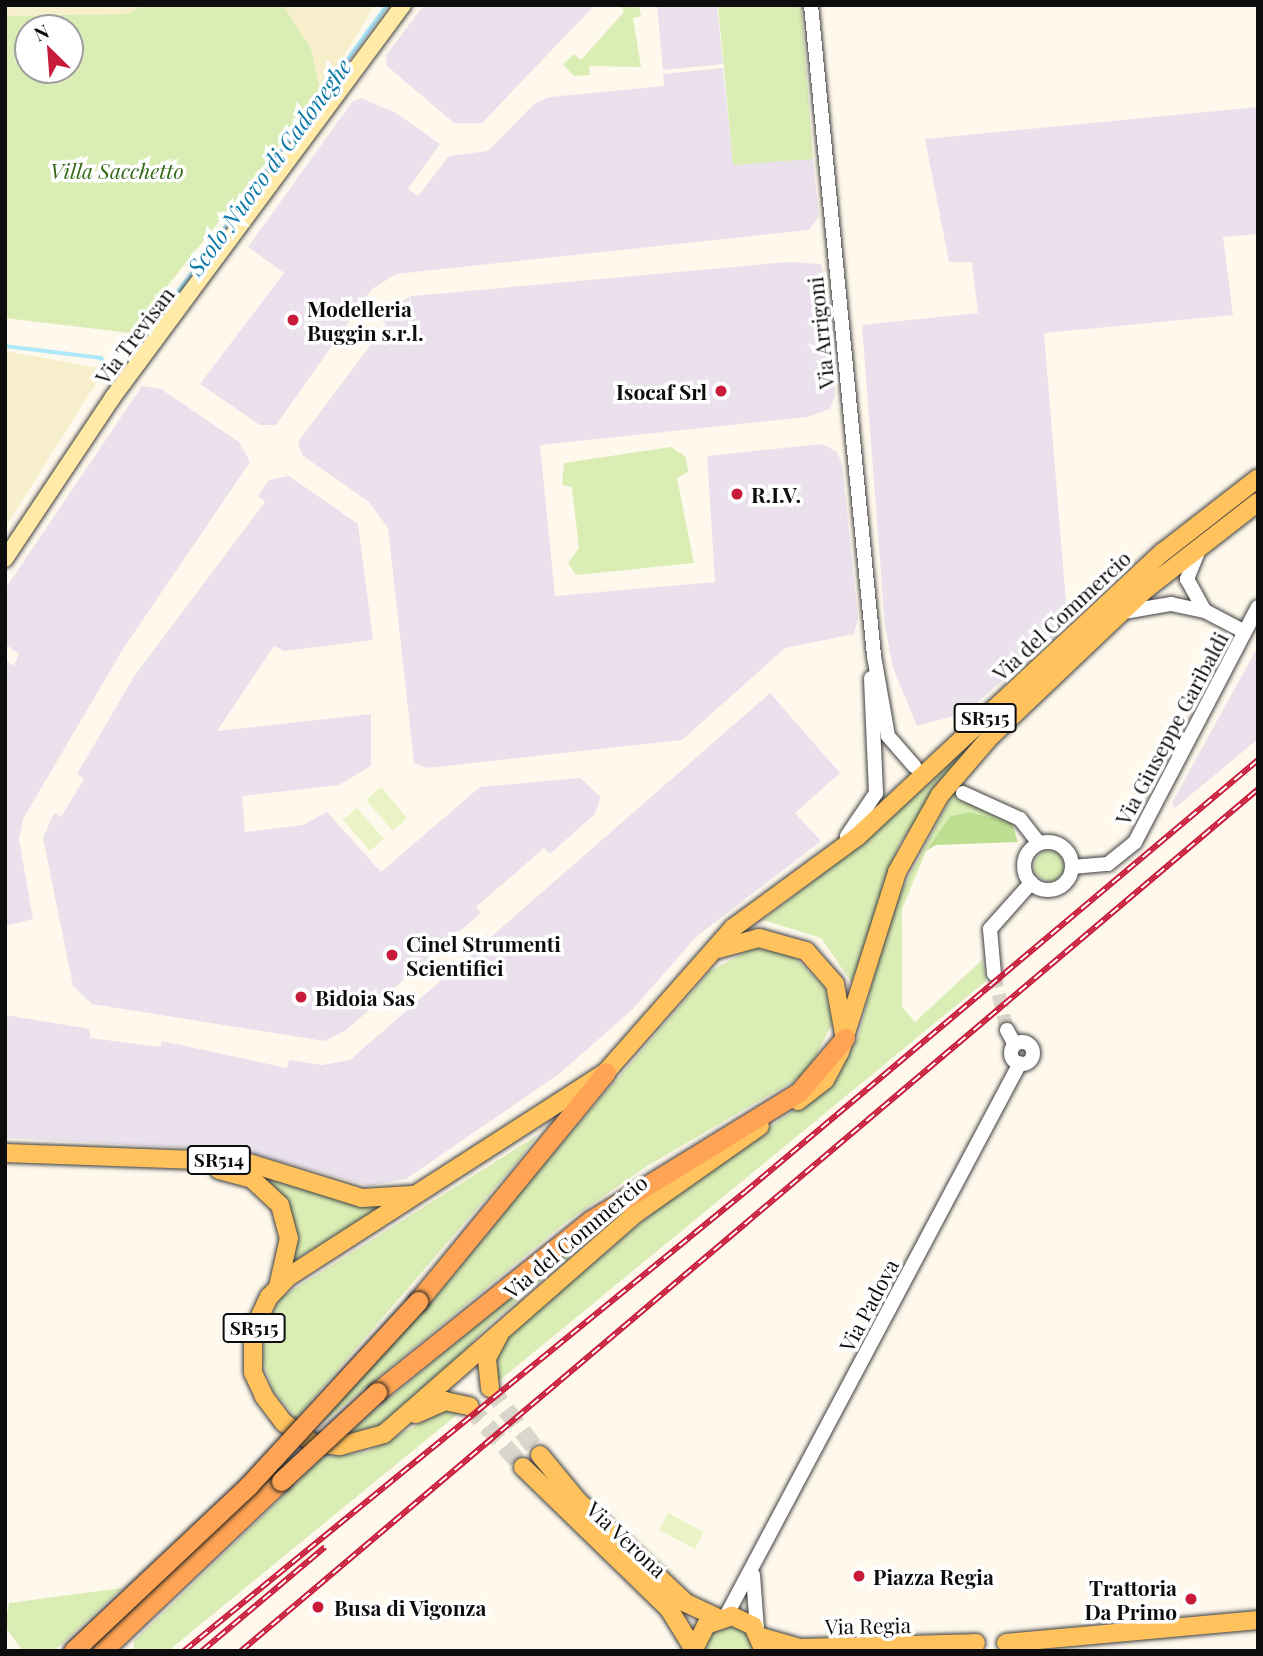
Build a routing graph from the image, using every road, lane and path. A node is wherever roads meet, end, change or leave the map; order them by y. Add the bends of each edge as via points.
1 (403, 5) edge
2 (811, 5) edge
3 (1258, 478) edge
4 (1258, 502) edge
5 (1200, 547) junction
6 (5, 559) edge
7 (1258, 607) edge
8 (1205, 611) junction
9 (1120, 613) junction
10 (1245, 632) junction
11 (874, 656) junction
12 (914, 766) dead end
13 (963, 793) dead end
14 (1039, 843) junction
15 (1072, 867) junction
16 (813, 871) junction
17 (1031, 883) junction
18 (708, 953) junction
19 (994, 974) tunnel mouth
20 (1007, 1030) tunnel mouth
21 (845, 1038) junction
22 (606, 1072) junction
23 (5, 1153) edge
24 (5, 1163) edge
25 (425, 1192) junction
26 (278, 1287) junction
27 (509, 1322) junction
28 (490, 1388) tunnel mouth
29 (469, 1406) dead end
30 (393, 1429) junction
31 (540, 1455) tunnel mouth
32 (523, 1467) tunnel mouth
33 (753, 1566) junction
34 (722, 1617) junction
35 (1258, 1620) edge
36 (761, 1639) edge
37 (1046, 1640) junction
38 (973, 1647) edge
39 (1009, 1647) edge
40 (693, 1649) edge
41 (73, 1651) edge
42 (102, 1651) edge
43 (1030, 1651) edge

1 - 6 main road, Via Trevisan via 113,397
2 - 11 street, Via Arrigoni
3 - 16 main road, Via del Commercio / SR515 via 1163,552 915,785
4 - 5 main road, Via del Commercio / SR515
5 - 8 street via 1187,579
5 - 9 main road, Via del Commercio / SR515
7 - 10 street, Via Giuseppe Garibaldi
8 - 9 street via 1171,604
8 - 10 street
9 - 21 main road, Via del Commercio / SR515 via 990,737 916,832 880,915
10 - 15 street, Via Giuseppe Garibaldi via 1135,842 1108,864
11 - 12 street, Via Arrigoni via 888,736
11 - 16 street, Via Arrigoni via 876,793 862,820
13 - 14 street via 1020,819
14 - 15 street via 1063,846
14 - 17 street via 1024,862
15 - 17 street via 1059,887 1044,890
16 - 18 main road, Via del Commercio / SR515
17 - 19 street via 990,929
18 - 21 main road via 759,938 806,951 835,984
18 - 22 main road, Via del Commercio / SR515
20 - 33 street, Via Padova via 1015,1045 1012,1056 1020,1063
21 - 27 main road, Via del Commercio / SR515 via 825,1080 634,1215
21 - 42 highway, Via del Commercio, bridge via 799,1092 591,1220 434,1342
22 - 25 main road, Via del Commercio / SR515
22 - 41 highway, Via del Commercio, bridge via 418,1301 258,1476
23 - 25 main road, SR514 via 246,1162 362,1198
24 - 26 main road, SR514 via 237,1172 272,1194 285,1219 289,1238
25 - 26 main road, Via del Commercio / SR515
26 - 30 main road, Via del Commercio / SR515 via 260,1311 250,1349 253,1372 274,1411 300,1436 321,1445 356,1444
27 - 28 main road, SR515 via 487,1358
27 - 30 main road, Via del Commercio / SR515
29 - 30 main road, SR515 via 445,1401
31 - 34 main road, Via Verona via 578,1502 686,1603
32 - 40 main road, Via Verona via 669,1609
33 - 34 street, Via Padova
33 - 36 street
34 - 36 main road
34 - 40 main road, Via Padova via 701,1629
35 - 37 main road
36 - 38 main road, Via Regia via 800,1648
37 - 39 main road
37 - 43 main road
38 - 39 main road, Via Regia via 995,1637

